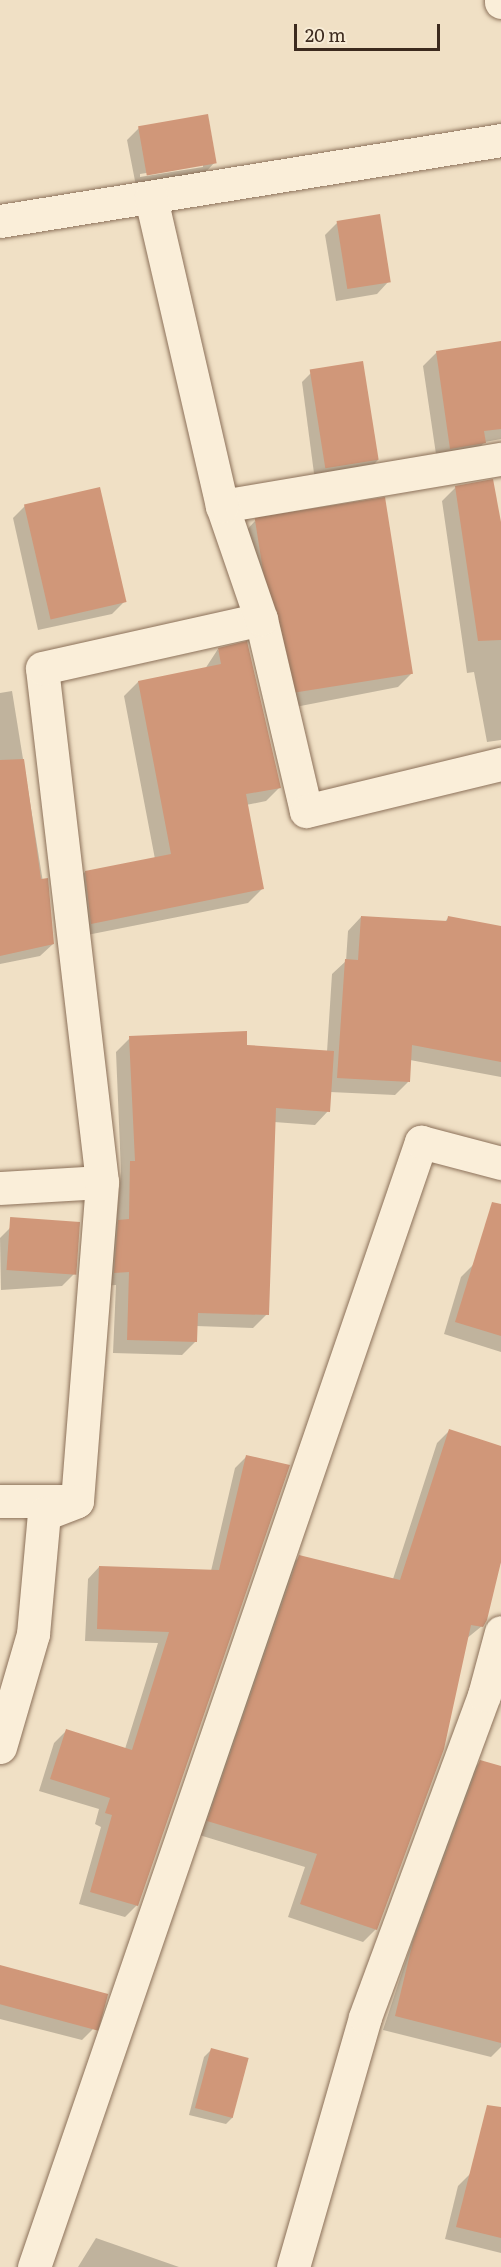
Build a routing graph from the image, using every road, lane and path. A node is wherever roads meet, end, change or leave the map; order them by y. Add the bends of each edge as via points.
1 (501, 128) edge
2 (501, 140) edge
3 (442, 147) junction
4 (151, 198) junction
5 (0, 221) edge
6 (501, 459) edge
7 (222, 506) junction
8 (261, 619) junction
9 (501, 764) edge
10 (501, 1163) edge
11 (102, 1182) junction
12 (0, 1188) edge
13 (0, 1500) edge
14 (77, 1501) junction
15 (501, 1632) edge
16 (0, 1748) edge
17 (34, 2267) edge
18 (293, 2267) edge

1 - 3 street
2 - 3 street
3 - 4 street
4 - 5 street
4 - 7 street
6 - 7 street
7 - 8 street
8 - 9 street via 306,811
8 - 11 street via 42,668
10 - 17 street via 421,1142
11 - 12 street
11 - 14 street
13 - 14 street
14 - 16 street via 44,1514 33,1634
15 - 18 street via 484,1695 365,2017

